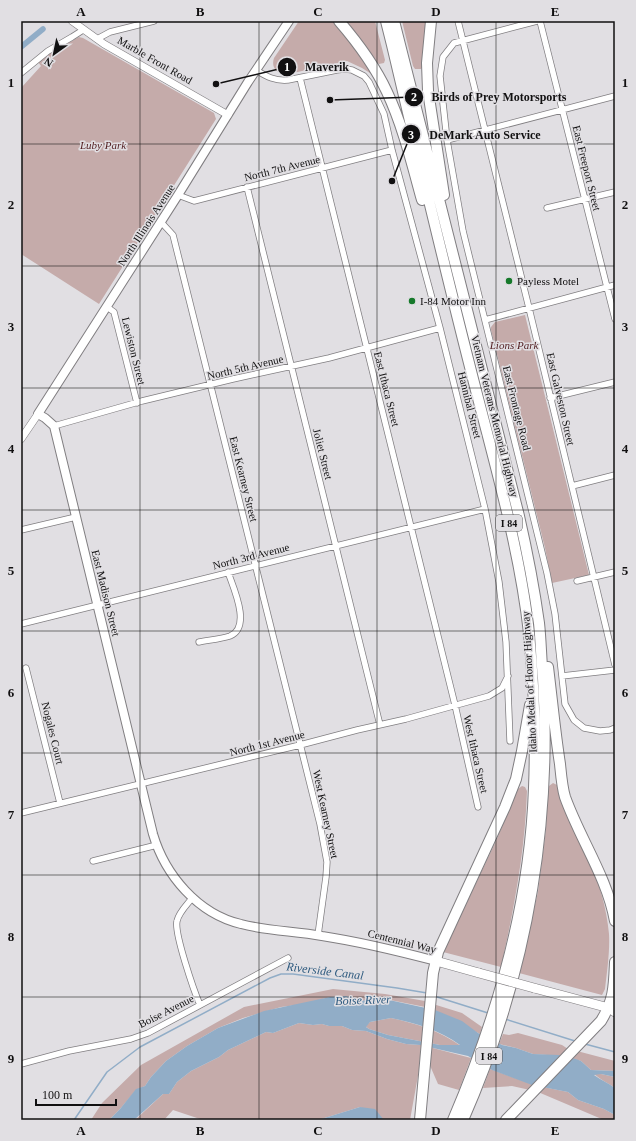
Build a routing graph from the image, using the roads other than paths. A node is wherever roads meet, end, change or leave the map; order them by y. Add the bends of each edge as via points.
1 (72, 21) edge
2 (154, 21) edge
3 (289, 21) edge
4 (339, 21) edge
5 (386, 21) edge
6 (394, 21) edge
7 (431, 21) edge
8 (458, 21) edge
9 (537, 21) edge
10 (540, 21) edge
11 (83, 30) junction
12 (97, 39) junction
13 (463, 40) junction
14 (256, 70) junction
15 (21, 73) edge
16 (300, 78) junction
17 (615, 96) edge
18 (563, 110) junction
19 (228, 115) junction
20 (485, 129) junction
21 (447, 140) junction
22 (392, 150) junction
23 (322, 168) junction
24 (247, 187) junction
25 (615, 192) edge
26 (178, 195) junction
27 (585, 199) junction
28 (547, 208) dead end
29 (161, 222) junction
30 (436, 230) junction
31 (450, 239) junction
32 (615, 285) edge
33 (607, 287) junction
34 (107, 306) junction
35 (530, 308) junction
36 (615, 319) edge
37 (485, 320) junction
38 (440, 328) junction
39 (367, 348) junction
40 (291, 367) junction
41 (615, 382) edge
42 (210, 385) junction
43 (550, 398) junction
44 (137, 403) junction
45 (38, 414) junction
46 (54, 426) junction
47 (21, 439) edge
48 (615, 476) edge
49 (572, 486) junction
50 (485, 509) junction
51 (76, 517) junction
52 (411, 527) junction
53 (21, 530) edge
54 (336, 545) junction
55 (255, 565) junction
56 (228, 572) junction
57 (615, 572) edge
58 (593, 578) junction
59 (577, 581) dead end
60 (98, 605) junction
61 (21, 624) edge
62 (539, 624) junction
63 (199, 642) dead end
64 (615, 665) edge
65 (26, 668) dead end
66 (615, 670) edge
67 (508, 676) junction
68 (562, 676) junction
69 (533, 690) junction
70 (455, 705) junction
71 (380, 725) junction
72 (615, 728) edge
73 (510, 741) dead end
74 (300, 745) junction
75 (142, 785) junction
76 (60, 803) junction
77 (478, 807) dead end
78 (21, 813) edge
79 (157, 845) junction
80 (93, 861) dead end
81 (193, 898) junction
82 (615, 921) edge
83 (318, 935) junction
84 (288, 958) dead end
85 (436, 961) junction
86 (615, 962) edge
87 (200, 1005) junction
88 (613, 1009) edge
89 (499, 1011) junction
90 (21, 1064) edge
91 (467, 1098) junction
92 (420, 1120) edge
93 (453, 1120) edge
94 (463, 1120) edge
95 (506, 1120) edge

1 - 11 street, Marble Front Road
2 - 12 street via 110,32
3 - 14 main road, North Illinois Avenue
4 - 30 highway via 364,52 387,92 402,132 423,204
5 - 30 highway, Vietnam Veterans Memorial Highway / I 84
6 - 31 highway, I 84
7 - 31 highway via 427,63 428,91
8 - 13 street, East Galveston Street
9 - 13 street
10 - 18 street, East Freeport Street
11 - 12 street, Marble Front Road
11 - 15 street
12 - 19 street, Marble Front Road
13 - 20 street, East Galveston Street
13 - 21 street, East Frontage Road via 450,46 443,57 440,76
14 - 16 street via 280,81
14 - 19 main road, North Illinois Avenue
16 - 22 street, Hannibal Street via 345,69 359,73 370,82 384,114
16 - 23 street, East Ithaca Street
17 - 18 street
18 - 20 street
18 - 27 street, East Freeport Street
19 - 26 main road, North Illinois Avenue
20 - 21 street
20 - 35 street, East Galveston Street
21 - 37 street, East Frontage Road via 463,231
22 - 23 street, North 7th Avenue
22 - 38 street, Hannibal Street
23 - 24 street, North 7th Avenue
23 - 39 street, East Ithaca Street
24 - 26 street, North 7th Avenue via 194,201
24 - 40 street, Joliet Street
25 - 27 street
26 - 29 main road, North Illinois Avenue
27 - 28 street
27 - 33 street, East Freeport Street
29 - 34 main road, North Illinois Avenue
29 - 42 street, East Kearney Street via 173,235
30 - 69 highway, Vietnam Veterans Memorial Highway / I 84 via 512,534 529,632
31 - 62 highway, Idaho Medal of Honor Highway / I 84 via 519,516
32 - 33 street
33 - 35 street
33 - 36 street, East Freeport Street
34 - 44 street, Lewiston Street via 114,312
34 - 45 main road, North Illinois Avenue
35 - 37 street
35 - 43 street, East Galveston Street
37 - 68 street, East Frontage Road via 547,573 555,614
38 - 39 street, North 5th Avenue
38 - 50 street, Hannibal Street
39 - 40 street, North 5th Avenue
39 - 52 street, East Ithaca Street
40 - 42 street, North 5th Avenue
40 - 54 street, Joliet Street
41 - 43 street
42 - 44 street, North 5th Avenue
42 - 55 street, East Kearney Street
43 - 49 street, East Galveston Street
44 - 46 street, North 5th Avenue
45 - 46 main road
45 - 47 street, North Illinois Avenue
46 - 51 main road, East Madison Street
48 - 49 street
49 - 58 street, East Galveston Street
50 - 52 street, North 3rd Avenue
50 - 67 street, Hannibal Street via 499,582
51 - 53 street
51 - 60 main road, East Madison Street
52 - 54 street, North 3rd Avenue
52 - 70 street, East Ithaca Street
54 - 55 street, North 3rd Avenue
54 - 71 street, Joliet Street
55 - 56 street, North 3rd Avenue
55 - 74 street, East Kearney Street
56 - 60 street, North 3rd Avenue
56 - 63 street via 241,615 240,624 232,635
57 - 58 street
58 - 59 street
58 - 64 street, East Galveston Street
60 - 61 street, North 3rd Avenue
60 - 75 main road, East Madison Street
62 - 82 highway via 546,648 564,795 599,870 612,904
62 - 89 highway, Idaho Medal of Honor Highway / I 84 via 545,753 538,850 531,903 518,959
65 - 76 street, Nogales Court
66 - 68 street
67 - 70 street, North 1st Avenue via 502,688 489,696
67 - 73 street, Hannibal Street
68 - 72 street, East Frontage Road via 565,704 574,720 584,728 600,731
69 - 85 highway via 516,779
69 - 89 highway, Vietnam Veterans Memorial Highway / I 84 via 534,789 528,857
70 - 71 street, North 1st Avenue
70 - 77 street, West Ithaca Street
71 - 74 street, North 1st Avenue
74 - 75 street, North 1st Avenue
74 - 83 street, West Kearney Street via 327,862
75 - 76 street, North 1st Avenue
75 - 79 main road, East Madison Street
76 - 78 street, North 1st Avenue
79 - 80 street
79 - 81 main road, Centennial Way via 173,875
81 - 83 main road, Centennial Way via 207,910 239,924
81 - 87 street via 176,923 191,985
83 - 85 main road, Centennial Way via 379,946
84 - 87 street, Boise Avenue
85 - 88 main road, Centennial Way, bridge
85 - 92 highway
86 - 88 highway
87 - 90 street, Boise Avenue via 148,1033 131,1039 69,1051
88 - 95 highway
89 - 91 highway, Idaho Medal of Honor Highway / I 84 via 483,1072
91 - 93 highway, I 84
91 - 94 highway, I 84

